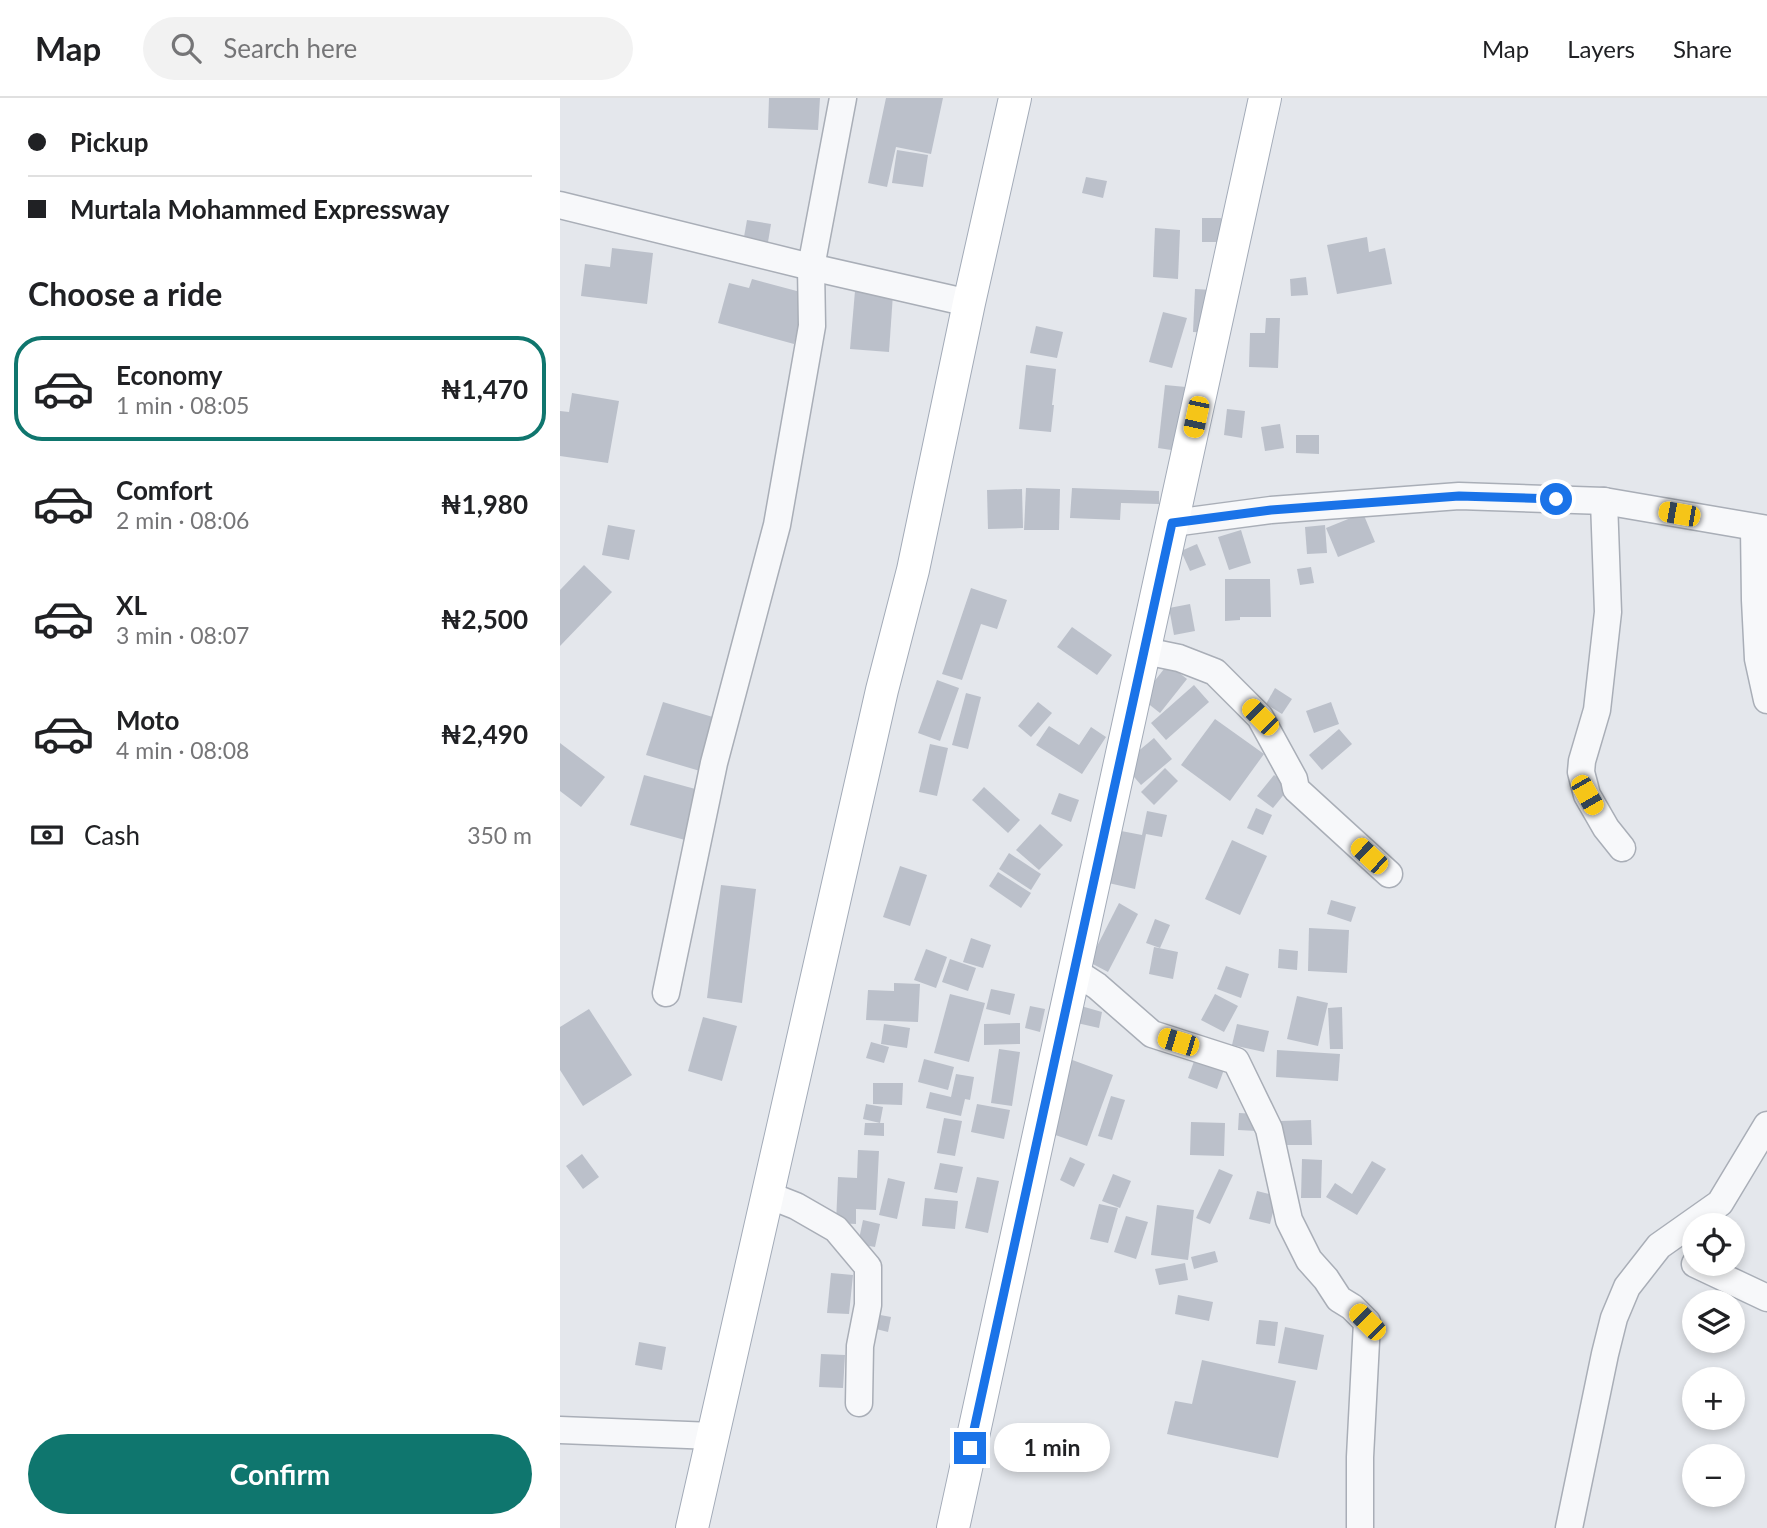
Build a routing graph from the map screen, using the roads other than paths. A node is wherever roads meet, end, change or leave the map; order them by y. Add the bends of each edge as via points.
1 (843, 98) edge
2 (1015, 98) edge
3 (1265, 98) edge
4 (560, 205) edge
5 (810, 267) junction
6 (969, 303) junction
7 (1604, 501) junction
8 (1172, 523) junction
9 (1761, 528) edge
10 (1145, 651) junction
11 (1767, 700) edge
12 (1622, 848) dead end
13 (1389, 874) dead end
14 (1074, 971) junction
15 (666, 993) dead end
16 (1767, 1125) edge
17 (768, 1195) junction
18 (1659, 1246) junction
19 (1682, 1257) edge
20 (1721, 1276) edge
21 (1767, 1298) edge
22 (859, 1403) dead end
23 (560, 1430) edge
24 (713, 1436) junction
25 (692, 1528) edge
26 (953, 1528) edge
27 (1360, 1528) edge
28 (1569, 1528) edge

1 - 5 street
2 - 6 main road
3 - 8 main road
4 - 5 street
5 - 6 street
5 - 15 street via 812,326 777,524 714,763
6 - 17 main road via 913,570
7 - 8 street via 1459,496 1271,510
7 - 9 street
7 - 12 street via 1608,612 1597,710 1581,772 1587,795
8 - 10 main road
9 - 11 street via 1755,600 1758,659
10 - 13 street via 1215,671 1260,717 1296,789
10 - 14 main road
14 - 26 main road
14 - 27 street via 1152,1034 1236,1061 1269,1129 1289,1220 1309,1260 1339,1299 1367,1322
16 - 18 street via 1720,1203
17 - 22 street via 836,1229 868,1267 869,1305 860,1346
17 - 24 main road
18 - 19 street
18 - 28 street via 1626,1287 1614,1318
20 - 21 street
23 - 24 street
24 - 25 main road

